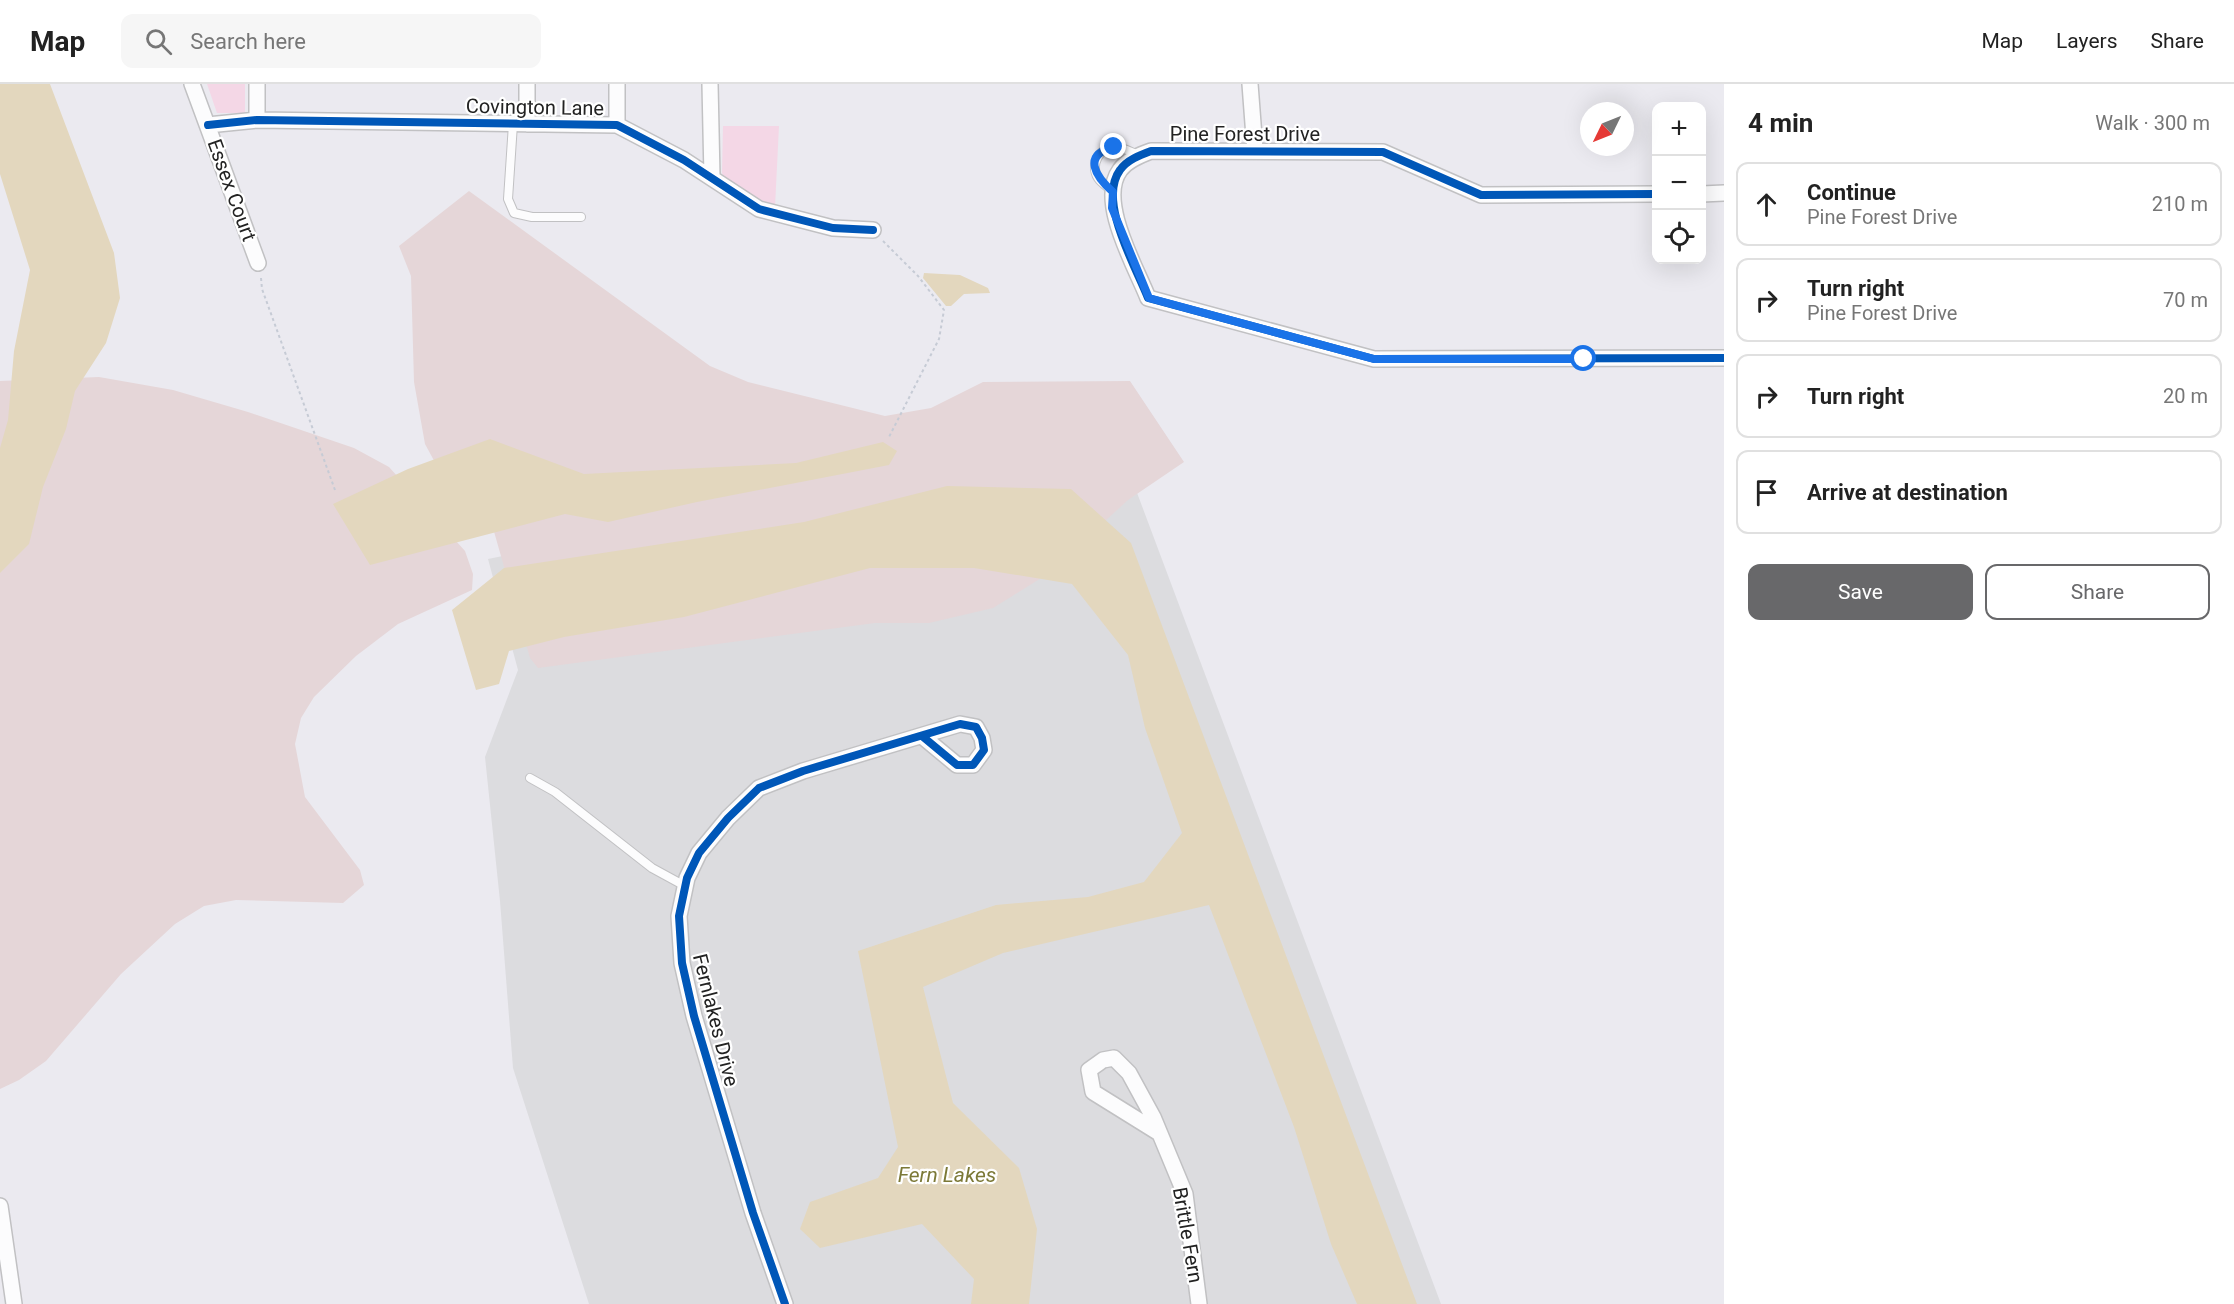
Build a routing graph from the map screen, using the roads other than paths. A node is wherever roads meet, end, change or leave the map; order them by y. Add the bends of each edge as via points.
1 (192, 84) edge
2 (256, 84) edge
3 (527, 84) edge
4 (617, 84) edge
5 (710, 84) edge
6 (1250, 84) edge
7 (257, 120) junction
8 (520, 123) junction
9 (208, 125) junction
10 (617, 125) junction
11 (1255, 150) junction
12 (1139, 156) junction
13 (712, 177) junction
14 (1113, 192) junction
15 (1652, 194) edge
16 (1706, 194) edge
17 (1724, 194) edge
18 (581, 217) dead end
19 (873, 230) road end
20 (258, 263) road end
21 (1724, 358) edge
22 (921, 736) dead end
23 (530, 778) dead end
24 (685, 886) junction
25 (1159, 1133) junction
26 (0, 1206) edge
27 (14, 1304) edge
28 (785, 1304) edge
29 (1200, 1304) edge

1 - 9 street, Essex Court
2 - 7 street
3 - 8 street
4 - 10 street
5 - 13 street
6 - 11 street, Pine Forest Drive
7 - 8 street, Covington Lane
7 - 9 street, Covington Lane
8 - 10 street, Covington Lane
8 - 18 lane via 508,199 514,213
9 - 20 street, Essex Court
10 - 13 street, Covington Lane
11 - 12 street, Pine Forest Drive via 1151,151
11 - 15 street, Pine Forest Drive via 1383,152 1481,195
12 - 14 street via 1119,171
12 - 14 lane via 1114,147 1102,151 1095,170 1098,179
13 - 19 street, Covington Lane via 759,209 833,228
14 - 21 street via 1112,208 1149,298 1374,359
16 - 17 street
22 - 24 street, Fernlakes Drive via 803,771 759,789 699,853
23 - 24 lane via 555,792 652,868
24 - 28 street, Fernlakes Drive via 679,916 682,963 694,1016
25 - 25 street, Brittle Fern via 1093,1092 1089,1070 1114,1058 1129,1073
25 - 29 street, Brittle Fern via 1185,1194
26 - 27 street

